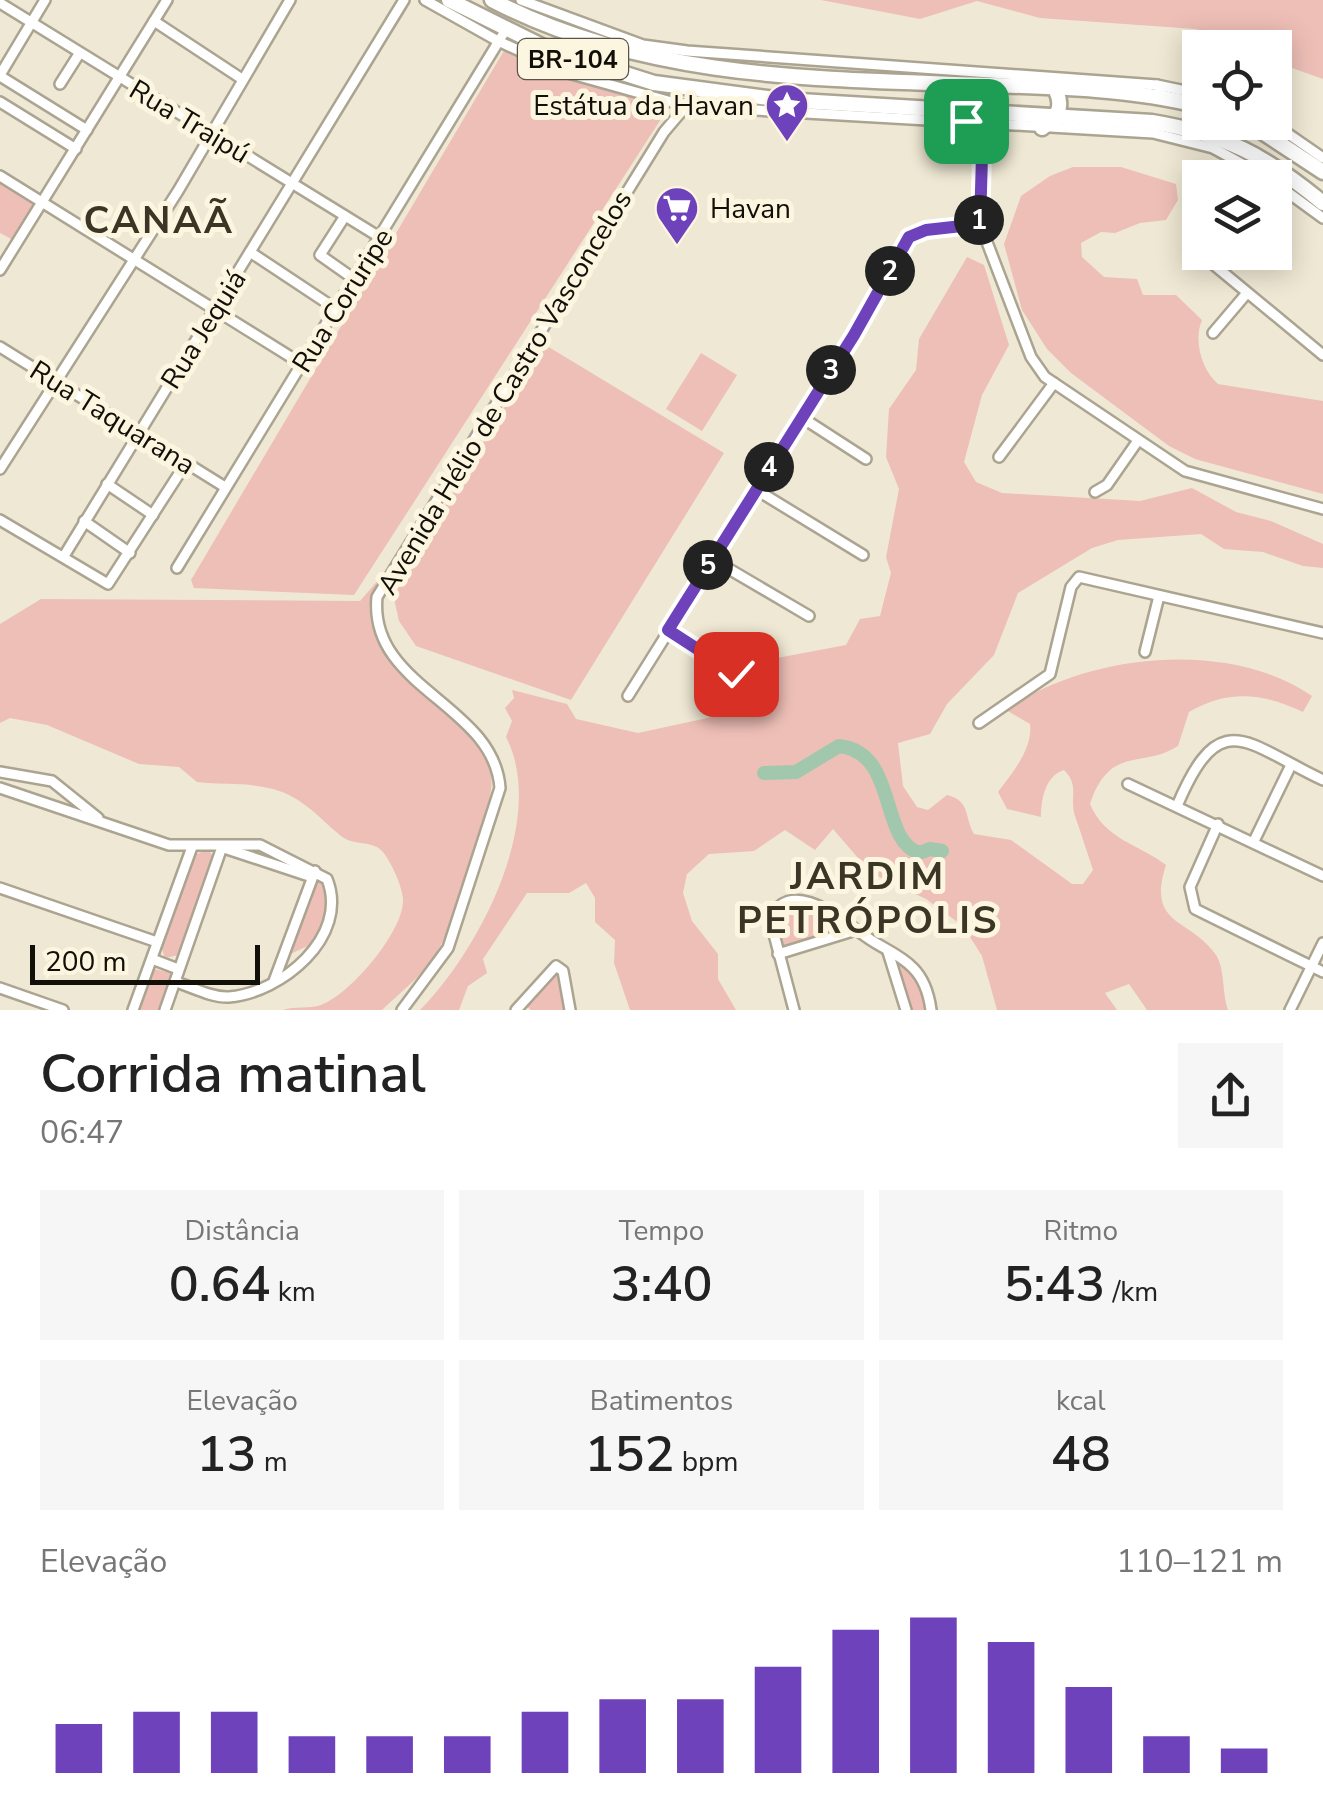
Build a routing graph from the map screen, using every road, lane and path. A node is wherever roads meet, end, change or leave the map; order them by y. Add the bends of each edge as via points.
1 (45, 0) edge
2 (167, 0) edge
3 (290, 0) edge
4 (404, 0) edge
5 (425, 0) edge
6 (449, 0) edge
7 (492, 0) edge
8 (525, 1) edge
9 (0, 4) edge
10 (154, 22) junction
11 (31, 24) junction
12 (501, 36) junction
13 (79, 54) junction
14 (0, 76) edge
15 (119, 78) junction
16 (242, 79) junction
17 (1053, 83) junction
18 (60, 84) dead end
19 (1157, 84) junction
20 (1182, 90) edge
21 (1166, 101) junction
22 (0, 102) edge
23 (671, 102) junction
24 (1182, 103) edge
25 (686, 106) junction
26 (862, 110) junction
27 (1058, 116) junction
28 (983, 122) junction
29 (1042, 128) junction
30 (87, 130) junction
31 (664, 132) junction
32 (209, 133) junction
33 (1292, 136) edge
34 (1274, 140) edge
35 (76, 148) junction
36 (1323, 158) edge
37 (1230, 160) edge
38 (1323, 172) edge
39 (0, 176) edge
40 (292, 184) junction
41 (1292, 195) edge
42 (42, 202) junction
43 (1323, 203) edge
44 (345, 216) junction
45 (1323, 218) edge
46 (980, 224) junction
47 (381, 238) junction
48 (250, 252) junction
49 (134, 261) junction
50 (0, 270) edge
51 (1220, 270) edge
52 (354, 279) junction
53 (1248, 293) junction
54 (336, 309) junction
55 (215, 310) junction
56 (1213, 332) dead end
57 (1323, 338) edge
58 (0, 347) edge
59 (1319, 351) edge
60 (302, 364) junction
61 (57, 382) junction
62 (1054, 384) junction
63 (801, 417) junction
64 (138, 434) junction
65 (1137, 442) junction
66 (999, 457) dead end
67 (866, 459) dead end
68 (186, 463) junction
69 (0, 469) edge
70 (108, 484) junction
71 (225, 487) junction
72 (755, 489) junction
73 (1095, 492) dead end
74 (1323, 509) edge
75 (153, 515) junction
76 (0, 520) edge
77 (84, 522) junction
78 (130, 552) junction
79 (863, 555) dead end
80 (64, 556) junction
81 (712, 559) junction
82 (176, 568) dead end
83 (1158, 596) junction
84 (810, 616) dead end
85 (668, 630) junction
86 (1323, 634) edge
87 (1145, 652) dead end
88 (736, 674) dead end
89 (628, 696) dead end
90 (979, 723) dead end
91 (1291, 765) junction
92 (0, 772) edge
93 (1323, 780) edge
94 (1128, 784) dead end
95 (0, 788) edge
96 (1177, 806) junction
97 (100, 820) junction
98 (1218, 824) junction
99 (1254, 841) junction
100 (208, 845) junction
101 (222, 847) junction
102 (192, 848) junction
103 (313, 874) junction
104 (1323, 876) edge
105 (0, 888) edge
106 (856, 930) junction
107 (156, 942) junction
108 (1323, 942) edge
109 (888, 952) junction
110 (778, 954) junction
111 (152, 959) junction
112 (1311, 966) junction
113 (178, 970) junction
114 (1323, 972) edge
115 (274, 981) junction
116 (176, 982) junction
117 (0, 988) edge
118 (62, 1010) edge
119 (133, 1010) edge
120 (165, 1010) edge
121 (402, 1010) edge
122 (516, 1010) edge
123 (570, 1010) edge
124 (794, 1010) edge
125 (906, 1010) edge
126 (931, 1010) edge
127 (1290, 1010) edge

1 - 11 street
2 - 10 street
3 - 16 street
4 - 40 street, Rua Jequiá
5 - 12 street
6 - 12 highway, BR-104
7 - 17 highway, BR-104 via 599,46 674,62 863,80
8 - 17 street via 643,44 688,51
9 - 11 street, Rua Traipú
10 - 15 street
10 - 16 street
11 - 13 street, Rua Traipú
11 - 14 street
12 - 23 street via 568,72
12 - 26 highway, BR-104 via 654,83
12 - 47 street, Rua Coruripe
13 - 15 street, Rua Traipú
13 - 18 street
14 - 30 street
15 - 30 street
15 - 32 street, Rua Traipú
16 - 32 street
17 - 19 street
17 - 21 highway, BR-104
17 - 27 highway via 1062,105
19 - 20 street
19 - 21 street
21 - 24 highway, BR-104
22 - 35 street
23 - 25 street
23 - 31 street, Avenida Hélio de Castro Vasconcelos
25 - 26 street via 749,113
25 - 31 street, Avenida Hélio de Castro Vasconcelos
26 - 27 highway, BR-104
26 - 28 street
27 - 29 highway
27 - 43 highway, BR-104 via 1208,132 1269,161
28 - 29 street
28 - 46 street
29 - 37 street via 1183,138
30 - 35 street
31 - 121 street, Avenida Hélio de Castro Vasconcelos via 376,597 386,648 477,735 495,762 500,788 448,948
32 - 40 street, Rua Traipú
32 - 49 street
33 - 36 street
34 - 38 highway
35 - 42 street
39 - 42 street
40 - 44 street, Rua Traipú
40 - 48 street, Rua Jequiá
41 - 45 street
42 - 49 street
42 - 50 street
44 - 47 street, Rua Traipú
44 - 52 street via 320,252
46 - 62 street via 1031,357
46 - 63 street via 909,237
47 - 52 street, Rua Coruripe
48 - 54 street
48 - 55 street, Rua Jequiá
49 - 55 street
49 - 61 street
51 - 53 street
52 - 54 street, Rua Coruripe
53 - 56 street
53 - 59 street
54 - 60 street, Rua Coruripe
55 - 60 street
55 - 64 street, Rua Jequiá
57 - 59 street
58 - 61 street, Rua Taquarana
60 - 71 street, Rua Coruripe
61 - 64 street, Rua Taquarana
61 - 69 street
62 - 65 street
62 - 66 street
63 - 67 street
63 - 72 street
64 - 68 street, Rua Taquarana
64 - 70 street, Rua Jequiá
65 - 73 street
65 - 74 street via 1185,471
68 - 71 street, Rua Taquarana
68 - 75 street
70 - 75 street
70 - 77 street, Rua Jequiá
71 - 82 street, Rua Coruripe
72 - 79 street
72 - 81 street
75 - 78 street
76 - 80 street
77 - 78 street
77 - 80 street, Rua Jequiá
78 - 80 street via 108,584
81 - 84 street
81 - 85 street
83 - 86 street
83 - 87 street
83 - 90 street via 1079,577 1071,586 1050,674
85 - 88 street
85 - 89 street
91 - 93 street
91 - 96 street via 1264,748 1227,740 1203,753
91 - 99 street
92 - 97 street via 52,781
94 - 96 street
95 - 97 street
96 - 98 street
97 - 102 street
98 - 99 street
98 - 112 street via 1190,888 1191,902 1200,914
99 - 104 street
100 - 101 street
100 - 102 street
100 - 103 street via 260,845
101 - 103 street
101 - 113 street
102 - 107 street
103 - 115 street
103 - 115 street via 327,879 332,892 320,942
105 - 107 street
106 - 109 street
106 - 110 street
106 - 110 street via 815,904 785,904 770,920
107 - 111 street
108 - 112 street
109 - 125 street
109 - 126 street via 917,972
110 - 124 street
111 - 113 street
111 - 119 street
112 - 114 street
112 - 127 street
113 - 116 street
115 - 116 street via 232,997
116 - 120 street
117 - 118 street
122 - 123 street via 554,967 565,976

